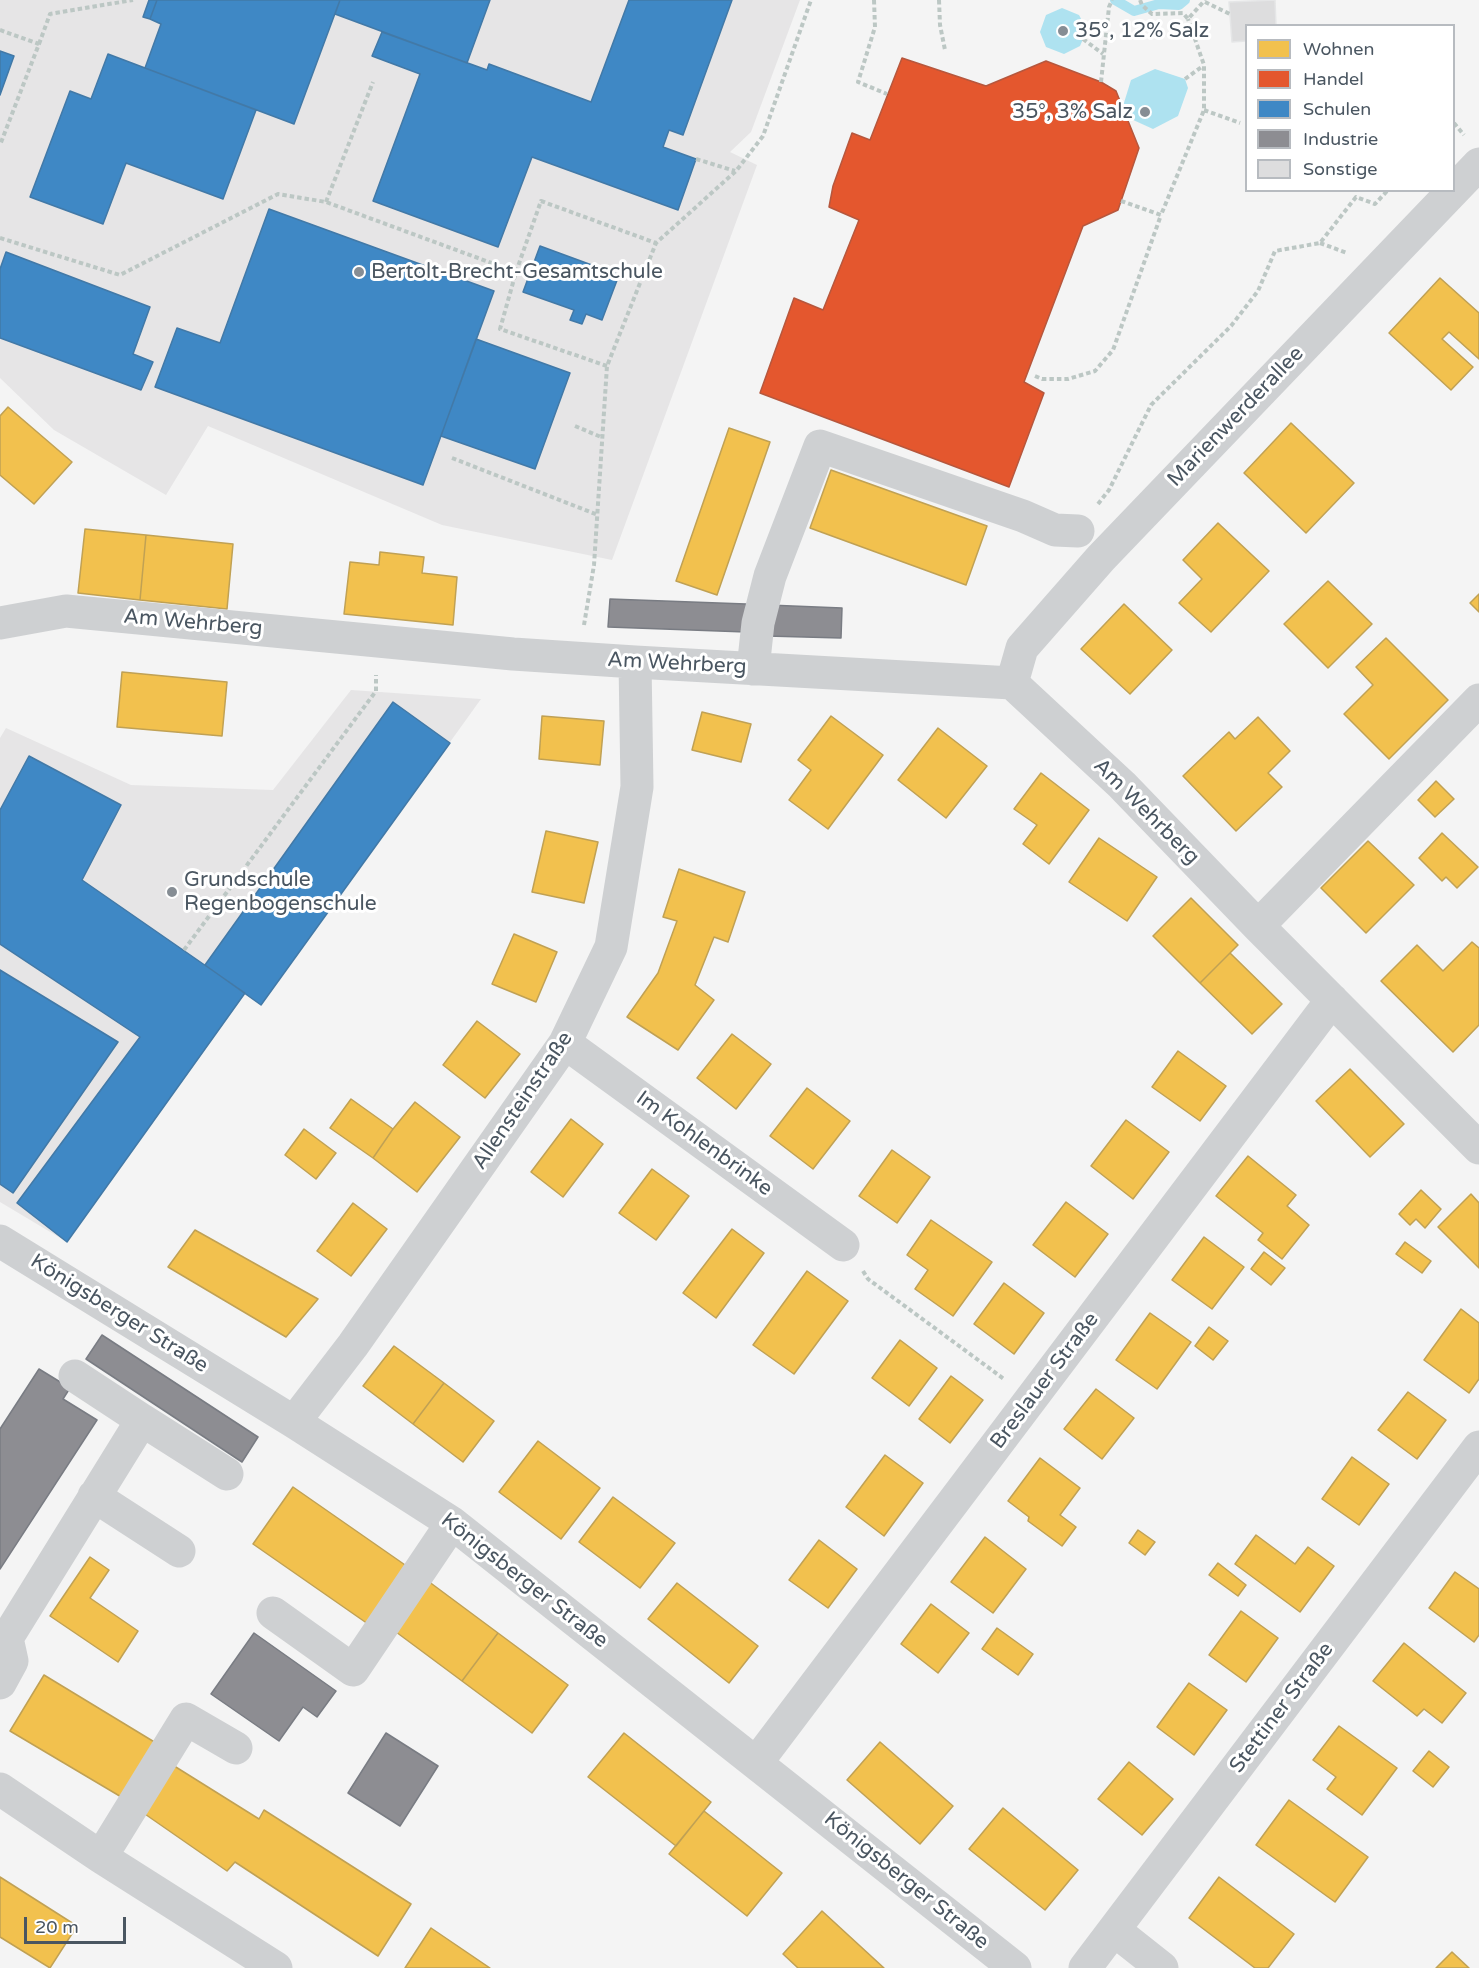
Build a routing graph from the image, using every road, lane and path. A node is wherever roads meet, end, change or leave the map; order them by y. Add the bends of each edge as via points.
1 (133, 0) edge
2 (811, 0) edge
3 (874, 0) edge
4 (939, 0) edge
5 (1113, 0) edge
6 (1205, 1) edge
7 (1141, 2) edge
8 (1230, 14) dead end
9 (1188, 19) junction
10 (0, 30) edge
11 (1083, 39) dead end
12 (39, 44) junction
13 (945, 50) dead end
14 (1104, 55) junction
15 (1204, 65) junction
16 (1185, 79) dead end
17 (373, 82) dead end
18 (1101, 82) dead end
19 (887, 94) dead end
20 (1204, 110) junction
21 (1240, 123) dead end
22 (0, 145) edge
23 (696, 159) dead end
24 (1479, 164) edge
25 (735, 171) junction
26 (1455, 189) edge
27 (1386, 192) edge
28 (1452, 192) edge
29 (1121, 201) dead end
30 (326, 202) junction
31 (1161, 215) junction
32 (0, 238) edge
33 (656, 243) junction
34 (516, 272) junction
35 (607, 366) junction
36 (1035, 376) dead end
37 (575, 426) dead end
38 (601, 437) junction
39 (452, 458) dead end
40 (598, 515) junction
41 (1078, 531) joint
42 (0, 623) edge
43 (378, 641) junction
44 (579, 658) junction
45 (635, 662) junction
46 (753, 669) junction
47 (1012, 683) junction
48 (1479, 700) edge
49 (1258, 926) junction
50 (184, 950) dead end
51 (1332, 1000) junction
52 (566, 1043) junction
53 (1479, 1148) edge
54 (0, 1241) edge
55 (843, 1245) joint
56 (75, 1376) dead end
57 (1031, 1399) junction
58 (142, 1419) junction
59 (294, 1422) junction
60 (1479, 1447) edge
61 (227, 1474) dead end
62 (94, 1496) junction
63 (452, 1523) junction
64 (179, 1551) dead end
65 (273, 1613) dead end
66 (0, 1683) edge
67 (236, 1748) dead end
68 (757, 1762) junction
69 (0, 1788) edge
70 (101, 1857) junction
71 (1114, 1930) junction
72 (276, 1968) edge
73 (1015, 1968) edge
74 (1085, 1968) edge
75 (1162, 1968) edge

1 - 12 path via 50,15
2 - 25 path via 763,136
3 - 19 path via 875,27 858,82
4 - 13 path
5 - 14 path
6 - 8 path
6 - 9 path
7 - 9 path via 1152,14 1183,13
9 - 15 path
10 - 12 path
11 - 14 path
12 - 22 path
14 - 18 path
15 - 16 path
15 - 20 path
17 - 30 path
20 - 21 path
20 - 31 path
23 - 25 path
24 - 26 street, Marienwerderallee
25 - 33 path
27 - 41 path via 1375,204 1356,197 1320,243 1275,251 1258,291 1231,326 1151,405 1109,490
28 - 47 street, Marienwerderallee via 1101,558 1022,648
29 - 31 path
30 - 32 path via 278,194 120,275
30 - 34 path
31 - 36 path via 1113,350 1095,371 1068,380
33 - 34 path via 541,201
33 - 35 path
34 - 35 path via 500,329
35 - 38 path
37 - 38 path
38 - 40 path
39 - 40 path
40 - 44 path
41 - 46 street via 1055,530 820,446 770,576 758,623
42 - 43 street, Am Wehrberg via 66,611
43 - 44 street, Am Wehrberg
43 - 50 path via 376,692
44 - 45 street, Am Wehrberg
45 - 46 street, Am Wehrberg
45 - 52 street, Allensteinstraße via 637,787 611,947
46 - 47 street, Am Wehrberg
47 - 49 street, Am Wehrberg via 1122,785
48 - 49 street
49 - 51 street, Am Wehrberg
51 - 53 street, Am Wehrberg
51 - 57 street, Breslauer Straße
52 - 55 street, Im Kohlenbrinke
52 - 59 street, Allensteinstraße via 353,1345
54 - 59 street, Königsberger Straße
55 - 57 path via 868,1279
56 - 58 street
57 - 68 street, Breslauer Straße
58 - 61 street
58 - 62 street
59 - 63 street, Königsberger Straße
60 - 71 street, Stettiner Straße
62 - 64 street
62 - 66 street via 7,1638 12,1661
63 - 65 street via 353,1670
63 - 68 street, Königsberger Straße
67 - 70 street via 186,1719
68 - 73 street, Königsberger Straße
69 - 70 street
70 - 72 street
71 - 74 street, Stettiner Straße
71 - 75 street

